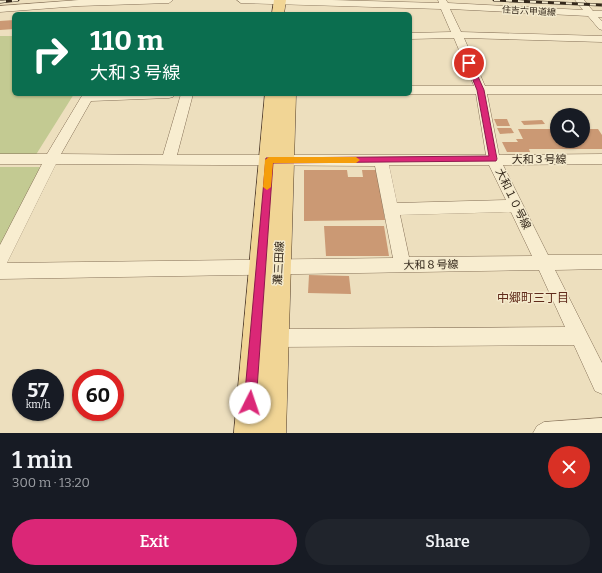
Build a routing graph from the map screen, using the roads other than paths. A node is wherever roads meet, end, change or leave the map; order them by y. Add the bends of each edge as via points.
1 (169, 0) edge
2 (241, 0) edge
3 (286, 0) edge
4 (579, 0) edge
5 (139, 3) edge
6 (444, 3) edge
7 (0, 9) edge
8 (279, 12) edge
9 (289, 12) edge
10 (590, 14) junction
11 (602, 14) edge
12 (602, 27) edge
13 (457, 35) junction
14 (412, 36) edge
15 (602, 39) edge
16 (412, 90) edge
17 (481, 90) junction
18 (602, 90) edge
19 (88, 96) edge
20 (186, 96) edge
21 (273, 96) edge
22 (288, 96) edge
23 (0, 158) edge
24 (52, 158) junction
25 (168, 159) junction
26 (493, 159) junction
27 (381, 160) junction
28 (602, 160) edge
29 (277, 161) junction
30 (516, 206) junction
31 (391, 209) junction
32 (0, 261) edge
33 (602, 262) edge
34 (544, 263) junction
35 (403, 265) junction
36 (269, 268) junction
37 (0, 271) edge
38 (579, 336) junction
39 (276, 338) junction
40 (602, 384) edge
41 (602, 429) edge
42 (248, 433) edge
43 (272, 433) edge
44 (544, 433) edge

1 - 5 street
2 - 3 street, 住吉六甲道線
3 - 6 street, 住吉六甲道線
3 - 8 main road
3 - 9 main road
4 - 10 street
5 - 7 street via 79,3
6 - 10 street, 住吉六甲道線
6 - 13 street, 大和１０号線
10 - 11 street, 住吉六甲道線
10 - 12 street
13 - 14 street
13 - 15 street
13 - 17 street, 大和１０号線
16 - 17 street
17 - 18 street
17 - 26 street, 大和１０号線
19 - 24 street
20 - 25 street
21 - 29 main road, 灘三田線
22 - 29 main road, 灘三田線
23 - 24 street, 大和３号線
24 - 25 street, 大和３号線
24 - 32 street
25 - 29 street, 大和３号線
26 - 27 street, 大和３号線
26 - 28 street, 大和３号線
26 - 30 street, 大和１０号線
27 - 29 street, 大和３号線
27 - 31 street
29 - 36 main road, 灘三田線
30 - 31 street
30 - 34 street, 大和１０号線
31 - 35 street
33 - 34 street, 大和８号線
34 - 35 street, 大和８号線
34 - 38 street, 大和１０号線
35 - 36 street, 大和８号線
36 - 37 street, 大和８号線
36 - 39 main road, 灘三田線
36 - 42 main road, 灘三田線
38 - 39 street
38 - 40 street, 大和１０号線
39 - 43 main road, 灘三田線
41 - 44 street

